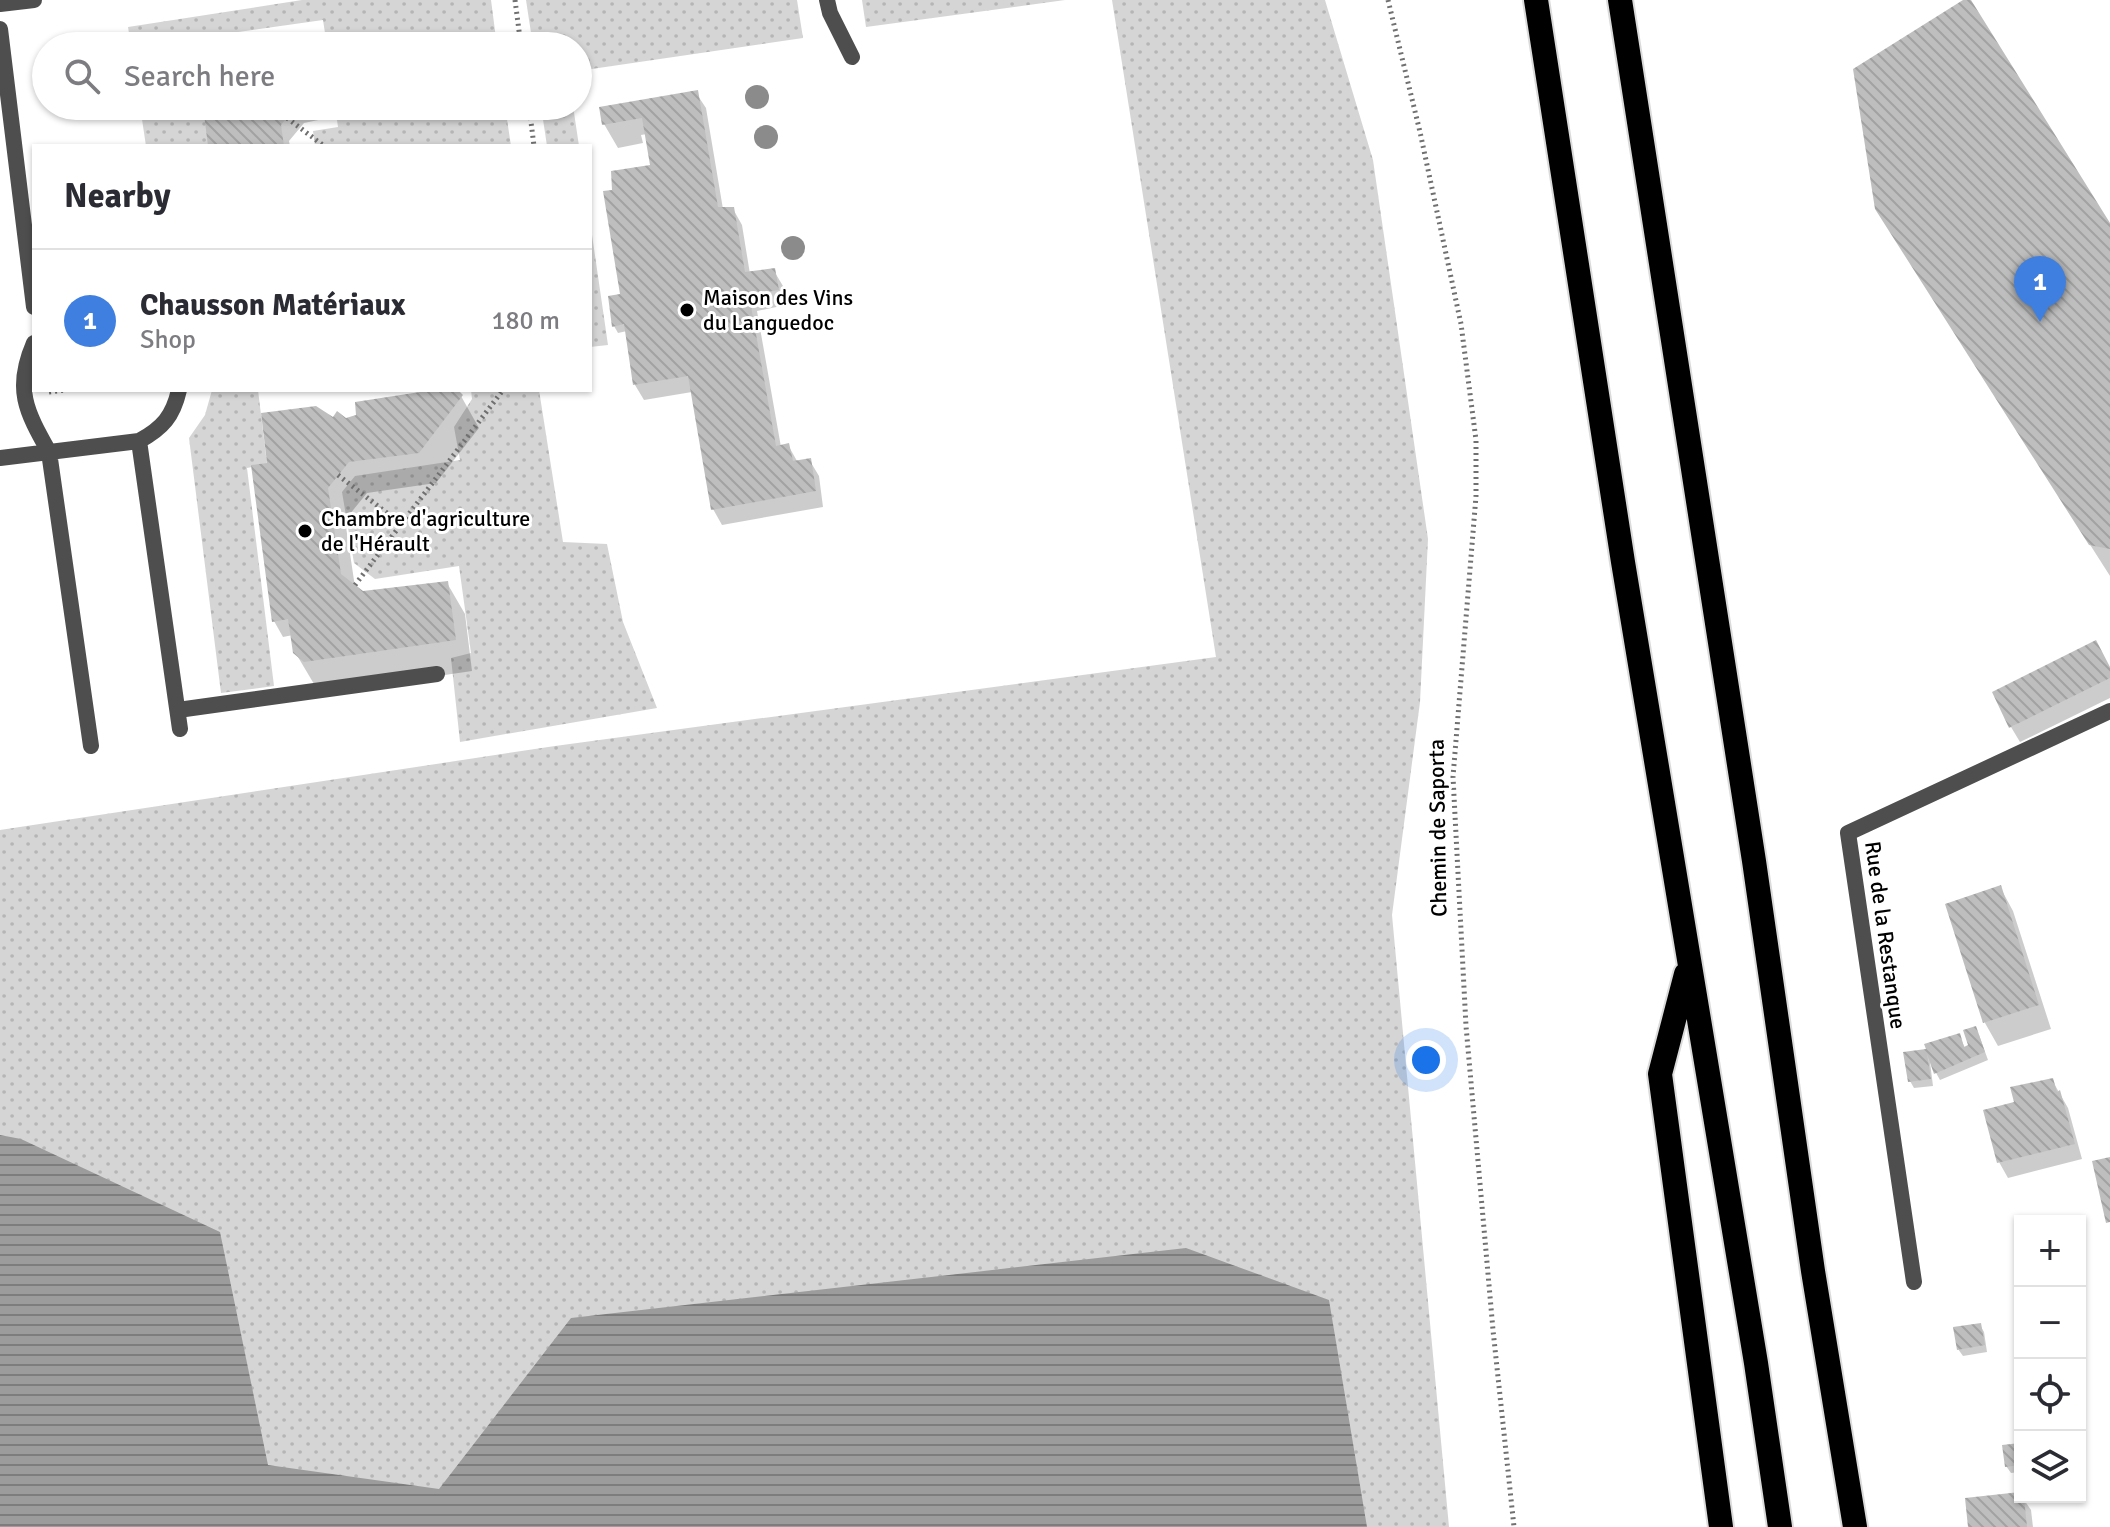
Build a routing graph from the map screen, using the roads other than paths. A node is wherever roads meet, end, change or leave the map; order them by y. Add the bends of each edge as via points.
1 (34, 0) edge
2 (827, 0) edge
3 (1536, 0) edge
4 (1620, 0) edge
5 (0, 4) edge
6 (0, 29) edge
7 (852, 57) dead end
8 (32, 291) edge
9 (32, 348) edge
10 (179, 392) edge
11 (139, 441) junction
12 (49, 452) junction
13 (0, 458) edge
14 (437, 674) dead end
15 (178, 710) junction
16 (2110, 711) edge
17 (180, 729) dead end
18 (91, 746) dead end
19 (1689, 964) junction
20 (1914, 1282) dead end
21 (1721, 1527) edge
22 (1780, 1527) edge
23 (1855, 1527) edge

1 - 5 street
2 - 7 street
3 - 19 highway
4 - 23 highway
6 - 8 street
9 - 12 street via 22,385 31,420
10 - 11 street via 174,411
11 - 12 street
11 - 15 street
12 - 13 street
12 - 18 street
14 - 15 street
15 - 17 street
16 - 20 street, Rue de la Restanque via 1848,833
19 - 21 highway via 1660,1074
19 - 22 highway

